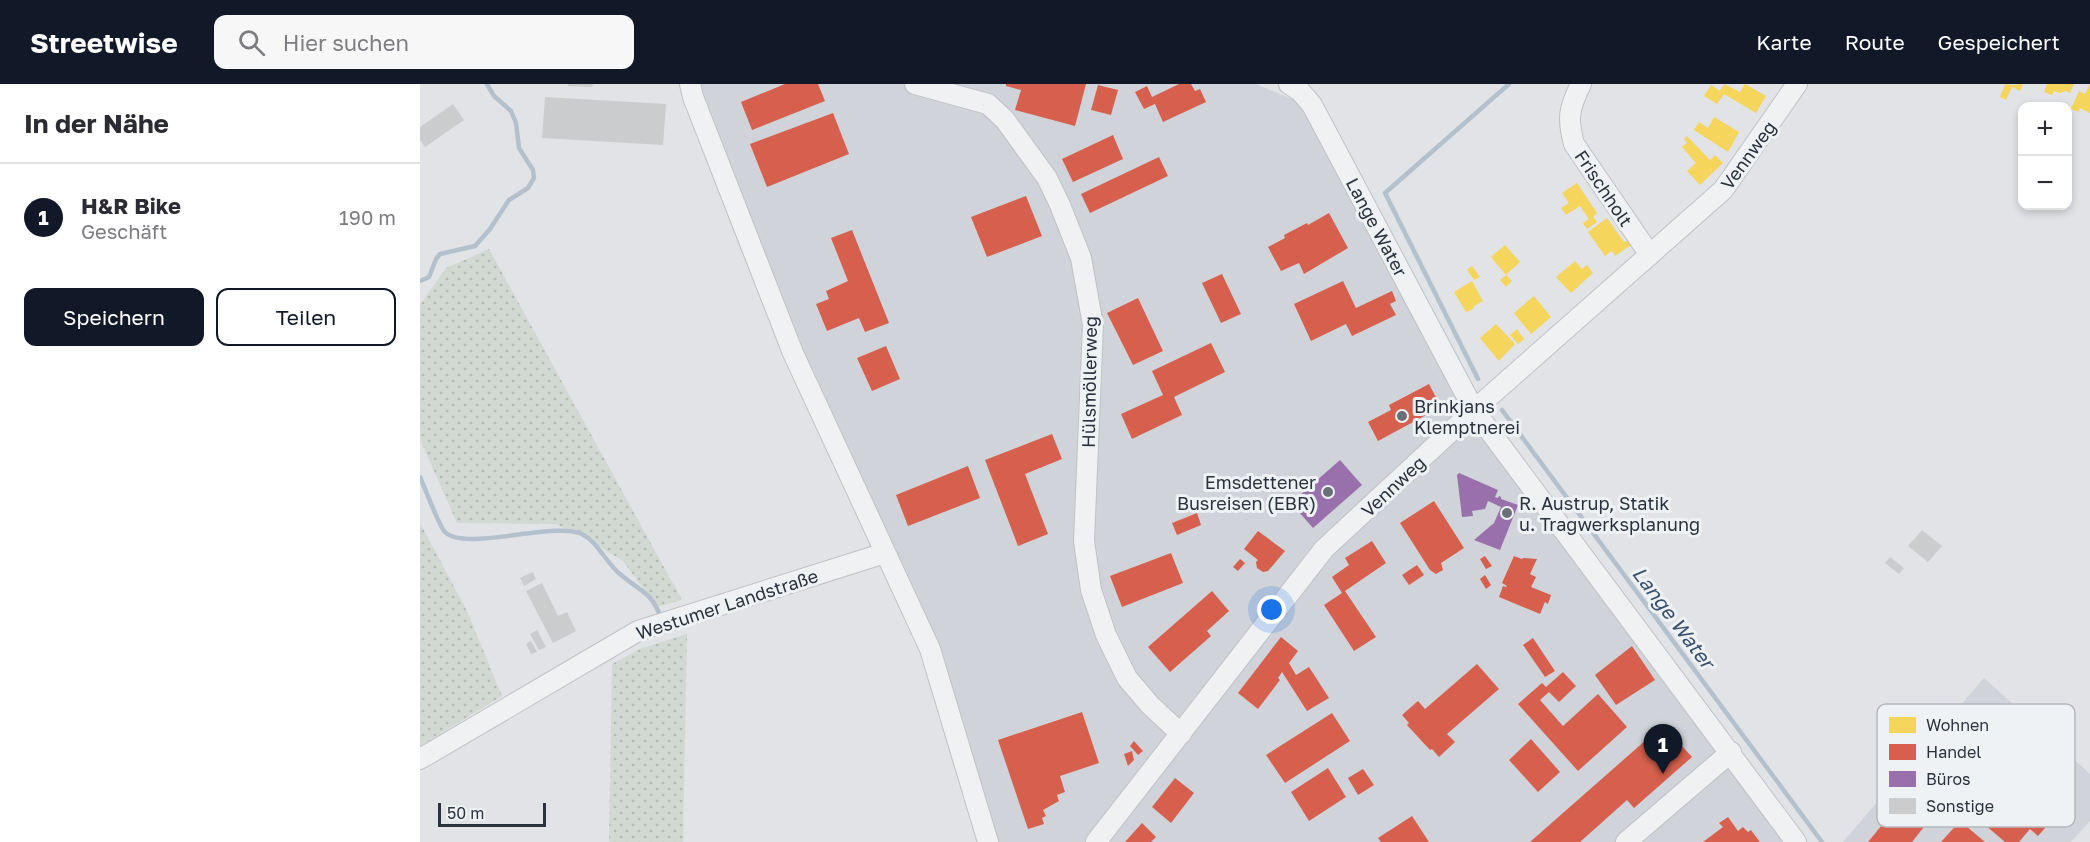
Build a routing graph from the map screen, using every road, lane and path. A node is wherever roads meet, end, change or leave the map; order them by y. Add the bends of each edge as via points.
1 (690, 84) edge
2 (915, 84) edge
3 (1289, 84) edge
4 (1581, 84) edge
5 (1797, 84) edge
6 (1650, 255) junction
7 (1474, 410) junction
8 (885, 553) junction
9 (1181, 734) junction
10 (1731, 752) junction
11 (420, 759) edge
12 (988, 842) edge
13 (1096, 842) edge
14 (1626, 842) edge
15 (1796, 842) edge

1 - 8 street via 793,353
2 - 9 street, Hülsmöllerweg via 988,104 1005,120 1047,178 1060,205 1080,258 1093,324 1084,541 1091,590 1106,635 1127,678
3 - 7 street, Lange Water via 1312,105
4 - 6 street, Frischholt via 1570,105 1574,144
5 - 6 street, Vennweg via 1724,190
6 - 7 street, Vennweg
7 - 9 street, Vennweg via 1324,549
7 - 10 street, Lange Water
8 - 11 street, Westumer Landstraße via 638,631
8 - 12 street via 930,649
9 - 13 street, Vennweg
10 - 14 street
10 - 15 street, Lange Water

